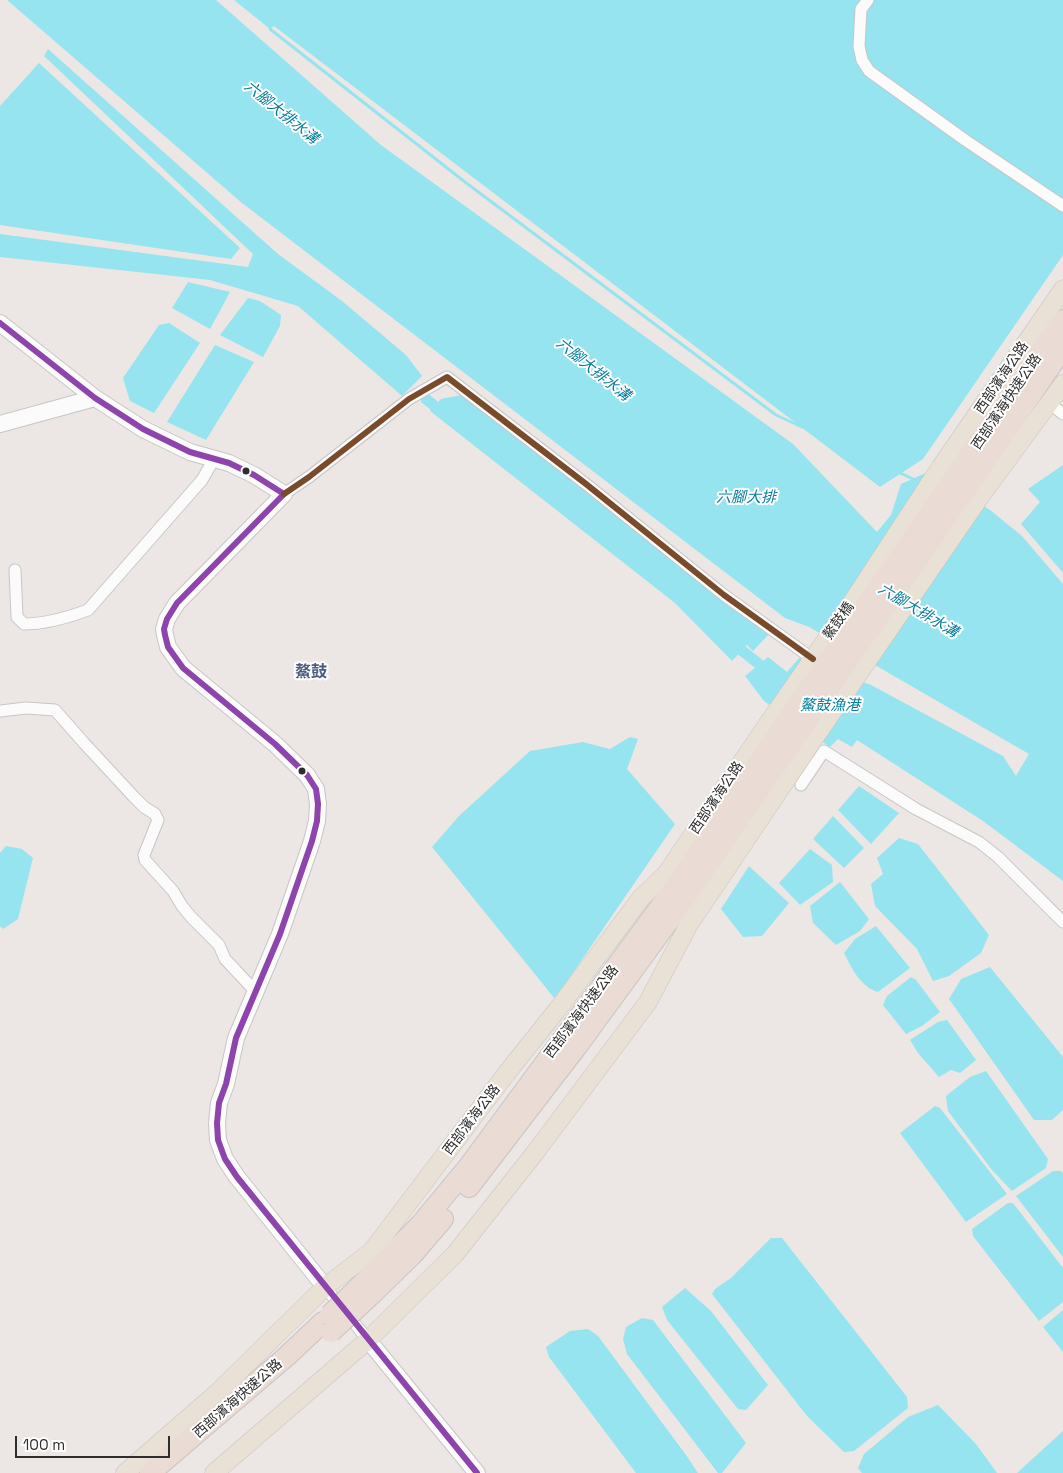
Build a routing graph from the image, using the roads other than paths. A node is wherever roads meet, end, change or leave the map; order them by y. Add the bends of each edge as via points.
1 (868, 0) edge
2 (1063, 206) edge
3 (1063, 289) edge
4 (1063, 320) edge
5 (0, 323) edge
6 (1063, 348) edge
7 (1063, 384) edge
8 (95, 398) junction
9 (1056, 408) edge
10 (0, 424) edge
11 (214, 459) junction
12 (959, 486) junction
13 (284, 494) junction
14 (15, 570) dead end
15 (813, 659) junction
16 (0, 711) edge
17 (790, 731) junction
18 (801, 785) dead end
19 (1063, 922) edge
20 (256, 992) junction
21 (325, 1287) junction
22 (327, 1327) junction
23 (368, 1340) junction
24 (125, 1473) edge
25 (150, 1473) edge
26 (172, 1473) edge
27 (214, 1473) edge
28 (477, 1473) edge

1 - 2 street via 861,9 860,20 859,46 865,66 965,140
3 - 12 main road, 西部濱海公路
4 - 12 highway, 西部濱海快速公路
5 - 8 street
6 - 12 highway, 西部濱海快速公路
7 - 9 main road
8 - 10 street
8 - 11 street via 164,440
9 - 12 main road
11 - 13 street via 254,475
11 - 14 street via 202,480 88,610 24,624 17,617
12 - 15 main road, 鰲鼓橋 via 849,607
12 - 17 highway
13 - 15 street via 409,399 447,377 724,594
13 - 20 street via 177,603 164,629 168,647 183,668 275,744 307,775 316,789 317,821 312,841
15 - 17 main road, 鰲鼓橋
16 - 20 street via 26,708 56,710 144,807 155,814 158,820 145,860 191,917 220,945 225,959
17 - 21 main road, 西部濱海公路 via 666,874 641,898 372,1251
17 - 22 highway, 西部濱海快速公路, bridge via 676,911 477,1177 414,1254 364,1292
17 - 23 main road via 648,1002 455,1254
18 - 19 street via 824,751 916,808 979,842
20 - 21 street via 236,1038 219,1103 218,1140 237,1177
21 - 23 street
21 - 24 main road, 西部濱海公路 via 217,1393
22 - 25 highway, 西部濱海快速公路 via 287,1356
22 - 26 highway, 西部濱海快速公路
23 - 27 main road
23 - 28 street

